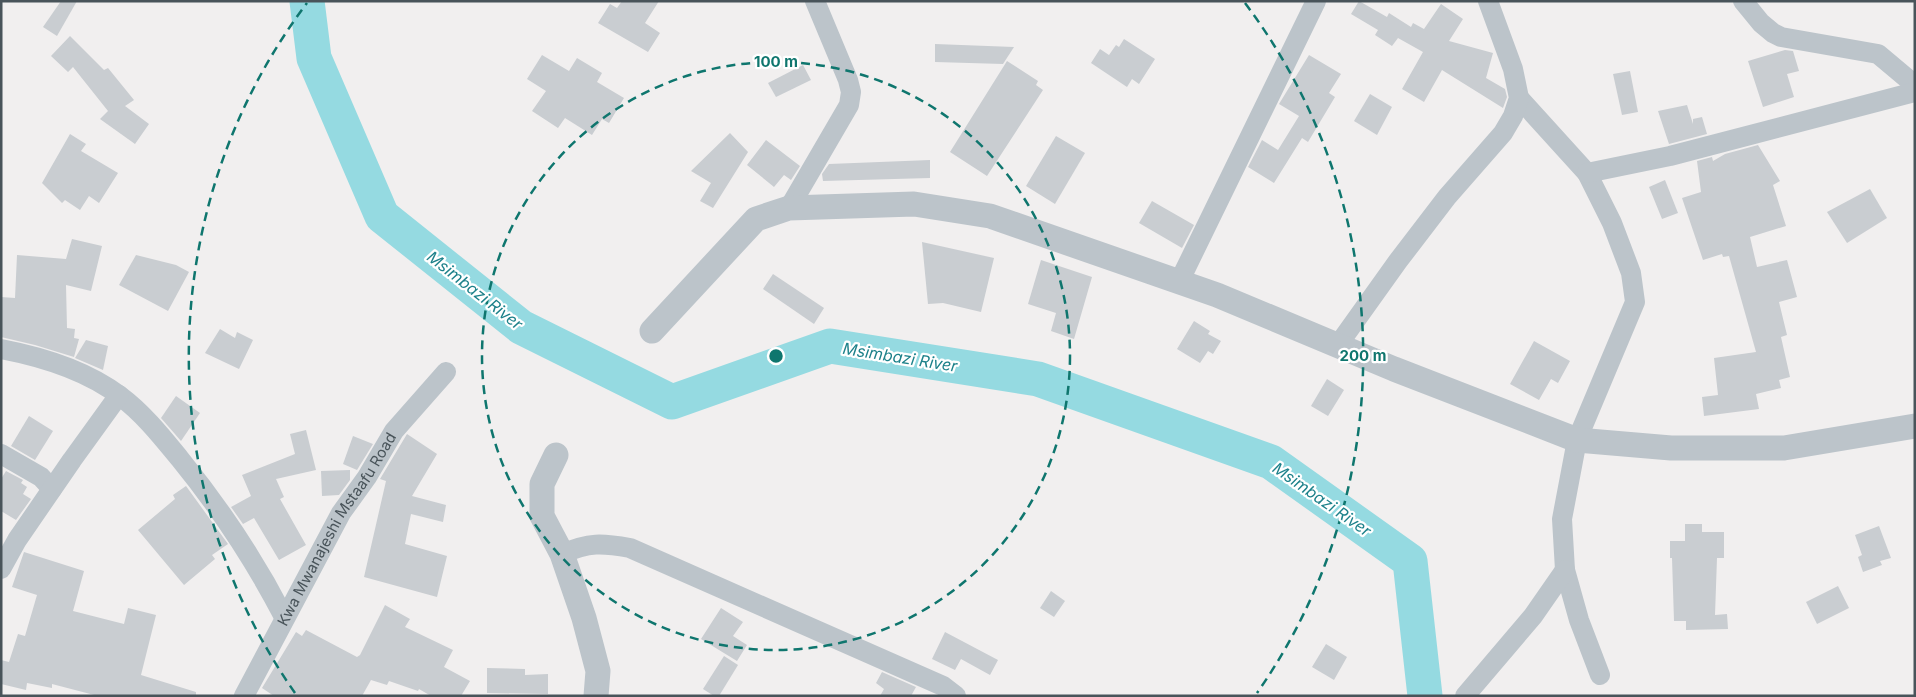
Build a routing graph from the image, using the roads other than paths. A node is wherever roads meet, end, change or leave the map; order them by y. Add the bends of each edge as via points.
1 (815, 1) edge
2 (1316, 1) edge
3 (1488, 1) edge
4 (1743, 1) edge
5 (1915, 85) edge
6 (1915, 92) edge
7 (1518, 98) junction
8 (1587, 173) junction
9 (789, 208) junction
10 (1179, 282) junction
11 (652, 331) dead end
12 (1338, 345) junction
13 (1, 349) edge
14 (446, 372) dead end
15 (119, 396) junction
16 (1915, 426) edge
17 (1577, 440) junction
18 (1, 454) edge
19 (556, 456) dead end
20 (52, 489) junction
21 (562, 554) junction
22 (1, 569) edge
23 (1564, 570) junction
24 (284, 617) junction
25 (1600, 675) dead end
26 (244, 696) edge
27 (596, 696) edge
28 (956, 696) edge
29 (1465, 696) edge

1 - 9 street via 851,92 848,105
2 - 10 street
3 - 7 street via 1513,68
4 - 5 street via 1773,33 1781,37 1878,54
6 - 8 street via 1670,156
7 - 8 street
7 - 12 street via 1503,133 1441,205
8 - 17 street via 1612,223 1631,273 1635,302
9 - 10 street via 914,204 990,216
9 - 11 street via 756,219
10 - 12 street
12 - 17 street
13 - 15 street via 42,358 76,371
14 - 24 street, Kwa Mwanajeshi Mstaafu Road via 394,431 341,513
15 - 20 street
15 - 24 street via 168,443 211,496
16 - 17 street via 1784,448 1671,448
17 - 23 street via 1562,519
18 - 20 street via 41,477
19 - 21 street via 542,484 542,516
20 - 22 street
21 - 27 street via 598,671
21 - 28 street via 583,544 630,548 943,686
23 - 25 street
23 - 29 street via 1533,616
24 - 26 street, Kwa Mwanajeshi Mstaafu Road

